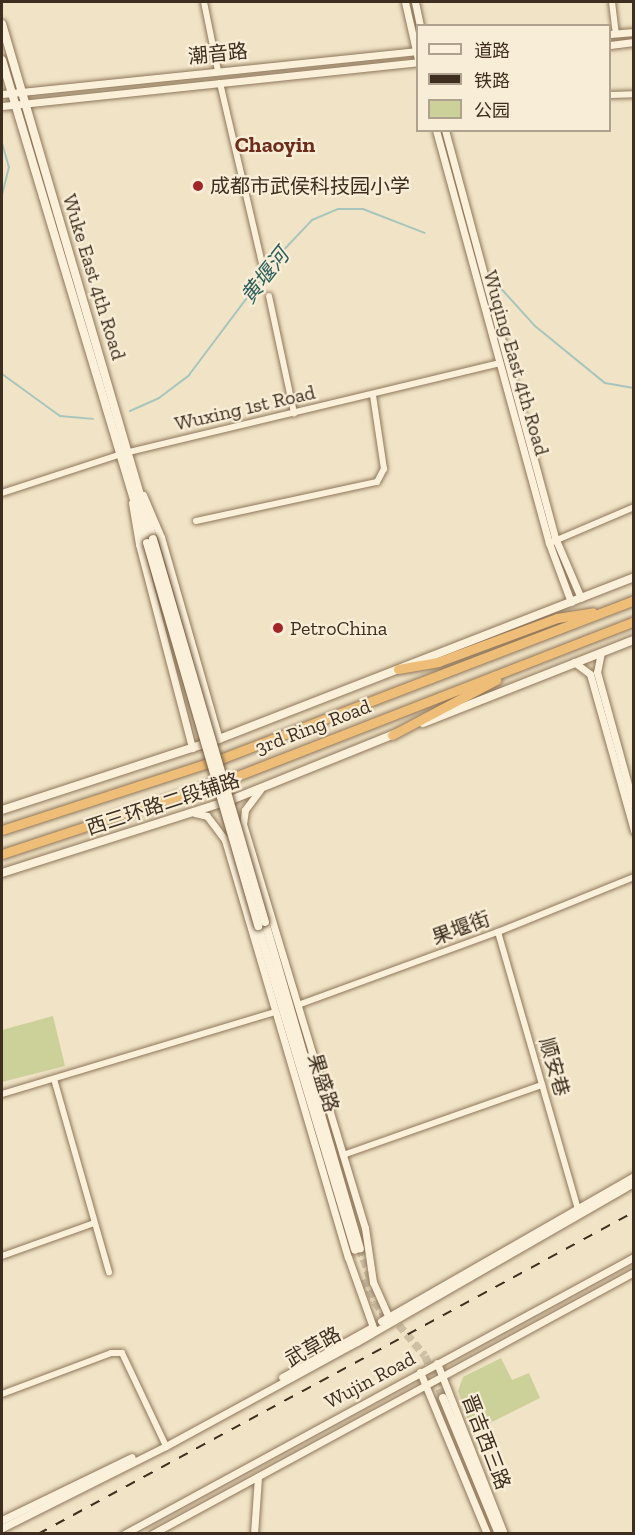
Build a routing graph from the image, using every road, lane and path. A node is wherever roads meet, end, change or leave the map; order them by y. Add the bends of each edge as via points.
1 (204, 2) edge
2 (405, 2) edge
3 (415, 2) edge
4 (612, 2) edge
5 (2, 24) edge
6 (420, 24) edge
7 (633, 32) edge
8 (613, 34) edge
9 (633, 42) edge
10 (611, 45) edge
11 (416, 52) edge
12 (416, 56) edge
13 (416, 56) edge
14 (2, 60) edge
15 (218, 71) junction
16 (220, 83) junction
17 (21, 91) junction
18 (11, 93) junction
19 (2, 94) edge
20 (633, 94) edge
21 (611, 95) edge
22 (19, 104) junction
23 (2, 106) edge
24 (437, 132) edge
25 (446, 132) edge
26 (262, 263) dead end
27 (269, 296) dead end
28 (499, 363) junction
29 (373, 396) junction
30 (294, 413) junction
31 (125, 453) junction
32 (138, 483) junction
33 (129, 490) junction
34 (2, 494) edge
35 (633, 507) edge
36 (196, 521) dead end
37 (150, 541) junction
38 (553, 541) junction
39 (633, 577) edge
40 (581, 598) junction
41 (633, 600) edge
42 (571, 602) junction
43 (613, 608) junction
44 (633, 621) edge
45 (633, 640) edge
46 (601, 652) junction
47 (535, 660) junction
48 (574, 662) junction
49 (398, 669) junction
50 (392, 735) junction
51 (219, 739) junction
52 (192, 748) junction
53 (265, 786) junction
54 (633, 806) edge
55 (2, 810) edge
56 (192, 812) junction
57 (2, 830) edge
58 (633, 831) edge
59 (2, 854) edge
60 (2, 873) edge
61 (633, 878) edge
62 (498, 932) junction
63 (298, 1005) junction
64 (276, 1012) junction
65 (307, 1035) junction
66 (284, 1039) junction
67 (54, 1079) junction
68 (309, 1080) junction
69 (542, 1085) junction
70 (2, 1094) edge
71 (328, 1106) junction
72 (306, 1109) junction
73 (343, 1155) junction
74 (633, 1176) edge
75 (633, 1183) edge
76 (578, 1210) junction
77 (94, 1223) junction
78 (357, 1249) tunnel mouth
79 (2, 1256) edge
80 (633, 1257) edge
81 (109, 1272) dead end
82 (633, 1272) edge
83 (389, 1318) junction
84 (374, 1329) junction
85 (437, 1363) junction
86 (420, 1372) junction
87 (442, 1375) junction
88 (425, 1385) junction
89 (2, 1394) edge
90 (165, 1444) junction
91 (258, 1477) junction
92 (2, 1520) edge
93 (2, 1528) edge
94 (124, 1533) edge
95 (152, 1533) edge
96 (254, 1533) edge
97 (486, 1533) edge
98 (493, 1533) edge
99 (499, 1533) edge
100 (504, 1533) edge

1 - 15 street
2 - 11 street
3 - 6 street
4 - 8 street
5 - 17 main road, Wuke East 4th Road
7 - 8 street
9 - 10 street
12 - 15 street, 潮音路
13 - 16 street, 潮音路
14 - 18 main road, Wuke East 4th Road
15 - 17 street, 潮音路
16 - 22 street, 潮音路
16 - 26 street
17 - 18 street, 潮音路
17 - 22 main road, Wuke East 4th Road
18 - 19 street, 潮音路
18 - 22 main road, Wuke East 4th Road
20 - 21 street
22 - 23 street, 潮音路
22 - 31 main road, Wuke East 4th Road
24 - 28 street, Wuqing East 4th Road
25 - 38 street, Wuqing East 4th Road
27 - 30 street
28 - 29 street, Wuxing 1st Road
28 - 38 street, Wuqing East 4th Road
29 - 30 street, Wuxing 1st Road
29 - 36 street via 384,469 377,482
30 - 31 street, Wuxing 1st Road
31 - 32 main road, Wuke East 4th Road
31 - 33 main road, Wuke East 4th Road
31 - 34 street, Wuxing 1st Road
32 - 37 main road, Wuke East 4th Road
32 - 51 street via 161,537
33 - 37 main road, Wuke East 4th Road
33 - 52 street via 139,544
35 - 38 street
37 - 68 main road, 果盛路, bridge
38 - 40 street, Wuqing East 4th Road
38 - 42 street, Wuqing East 4th Road
39 - 40 main road
40 - 42 main road
41 - 43 highway, 3rd Ring Road
42 - 49 main road
43 - 49 highway via 557,618 438,662
43 - 57 highway, 3rd Ring Road via 224,758
44 - 47 highway, 3rd Ring Road
45 - 46 main road, 西三环路二段辅路
46 - 48 main road, 西三环路二段辅路
46 - 54 street via 597,672
47 - 50 highway
47 - 59 highway, 3rd Ring Road via 231,778
48 - 50 main road, 西三环路二段辅路
48 - 58 street via 590,674
49 - 51 main road
50 - 53 main road, 西三环路二段辅路
51 - 52 main road
52 - 55 main road
53 - 56 main road, 西三环路二段辅路
53 - 63 street via 249,802 243,824
56 - 60 main road, 西三环路二段辅路
56 - 64 street via 207,816 225,840
61 - 62 street, 果堰街
62 - 63 street, 果堰街
62 - 69 street, 顺安巷
63 - 65 street
64 - 66 street
64 - 67 street
65 - 68 street
65 - 71 street
66 - 68 street
66 - 72 street
67 - 70 street
67 - 77 street
68 - 71 street
68 - 72 street
68 - 78 main road, 果盛路
69 - 73 street
69 - 76 street, 顺安巷
71 - 73 street
72 - 84 street
73 - 83 street via 369,1248 374,1282
74 - 76 street, 武草路
75 - 83 street, 武草路
76 - 83 street, 武草路
77 - 79 street
77 - 81 street
80 - 85 street, Wujin Road
82 - 87 street, Wujin Road
83 - 84 street, 武草路
84 - 90 street, 武草路
85 - 86 street, Wujin Road
85 - 87 street, 晋吉西三路
86 - 88 street, 晋吉西三路
86 - 94 street, Wujin Road
87 - 88 street, Wujin Road
87 - 100 street, 晋吉西三路
88 - 91 street, Wujin Road
88 - 97 street, 晋吉西三路
89 - 90 street via 111,1353 122,1353
90 - 92 street, 武草路
90 - 93 street, 武草路
91 - 95 street, Wujin Road
91 - 96 street
98 - 99 main road, 晋吉西三路 via 441,1399

